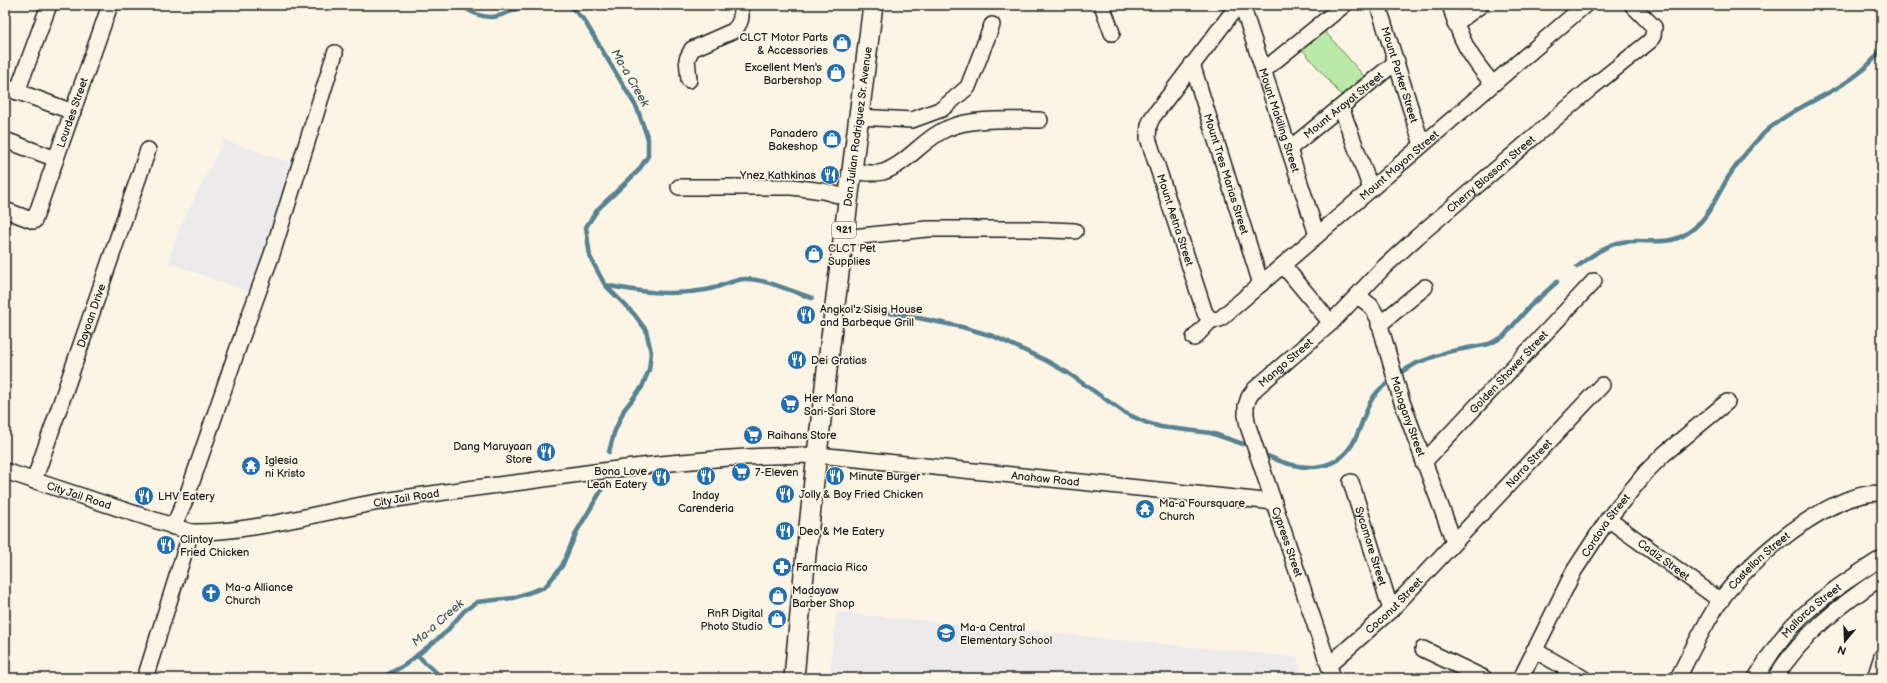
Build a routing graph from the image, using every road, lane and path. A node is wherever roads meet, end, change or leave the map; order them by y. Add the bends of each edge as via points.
1 (49, 5) edge
2 (110, 5) edge
3 (740, 5) edge
4 (873, 5) edge
5 (1102, 5) edge
6 (1238, 5) edge
7 (1242, 5) edge
8 (1344, 5) edge
9 (1378, 5) edge
10 (1450, 5) edge
11 (1482, 5) edge
12 (1632, 5) edge
13 (1578, 7) edge
14 (1455, 24) junction
15 (992, 25) dead end
16 (1112, 33) dead end
17 (335, 53) dead end
18 (1397, 61) junction
19 (1192, 64) junction
20 (1264, 70) junction
21 (688, 80) dead end
22 (1493, 84) junction
23 (11, 89) edge
24 (1341, 107) junction
25 (73, 112) junction
26 (859, 117) junction
27 (1040, 120) dead end
28 (5, 140) edge
29 (1422, 145) junction
30 (1290, 149) junction
31 (148, 150) dead end
32 (56, 159) junction
33 (852, 171) junction
34 (679, 187) dead end
35 (1371, 188) junction
36 (849, 198) junction
37 (5, 210) edge
38 (1075, 231) dead end
39 (1317, 235) junction
40 (843, 238) junction
41 (1283, 264) junction
42 (1594, 281) dead end
43 (1261, 284) junction
44 (1425, 287) dead end
45 (1358, 296) junction
46 (1211, 320) junction
47 (1331, 323) junction
48 (1380, 325) junction
49 (1194, 338) dead end
50 (1602, 385) dead end
51 (1727, 402) dead end
52 (1246, 406) joint
53 (818, 455) junction
54 (1423, 463) junction
55 (5, 471) edge
56 (34, 481) junction
57 (1351, 482) dead end
58 (1882, 493) edge
59 (1274, 502) junction
60 (1608, 519) junction
61 (173, 527) junction
62 (191, 532) junction
63 (1454, 542) junction
64 (1882, 558) edge
65 (1882, 577) edge
66 (1721, 601) junction
67 (1391, 610) junction
68 (1423, 649) dead end
69 (1534, 650) junction
70 (1882, 656) edge
71 (1331, 672) edge
72 (145, 678) edge
73 (794, 678) edge
74 (1484, 678) edge
75 (1521, 678) edge
76 (1583, 678) edge
77 (1678, 678) edge
78 (1756, 678) edge
79 (1775, 678) edge
80 (1875, 678) edge

1 - 23 street
2 - 25 street, Lourdes Street
3 - 21 street via 742,14 739,26 692,49 687,59
4 - 26 main road, Don Julian Rodriguez Sr. Avenue / 921
5 - 16 street
6 - 19 street
7 - 20 street, Mount Makiling Street
8 - 20 street
9 - 18 street, Mount Parker Street
10 - 14 street
11 - 14 street
12 - 45 street, Cherry Blossom Street via 1652,24 1653,36 1643,47 1591,88 1417,237 1383,268
13 - 22 street, Mount Mayon Street
14 - 22 street via 1469,54
15 - 26 street via 968,87 942,109 912,120
17 - 61 street via 272,254
18 - 24 street, Mount Arayat Street
18 - 29 street, Mount Parker Street
19 - 43 street, Mount Tres Marias Street
19 - 46 street, Mount Aetna Street via 1152,118 1148,138 1205,313
20 - 30 street, Mount Makiling Street
22 - 29 street, Mount Mayon Street
23 - 25 street
24 - 30 street, Mount Arayat Street
24 - 35 street
25 - 32 street, Lourdes Street
26 - 33 main road, Don Julian Rodriguez Sr. Avenue / 921
27 - 33 street via 962,124 946,129 882,172
28 - 32 street
29 - 35 street, Mount Mayon Street
30 - 39 street, Mount Makiling Street
31 - 56 street, Dayoan Drive
32 - 37 street, Lourdes Street via 34,221
33 - 36 main road, Don Julian Rodriguez Sr. Avenue / 921
34 - 36 street via 792,187
35 - 39 street, Mount Mayon Street
36 - 40 main road, Don Julian Rodriguez Sr. Avenue / 921
38 - 40 street via 928,230
39 - 41 street, Mount Mayon Street
40 - 53 main road, Don Julian Rodriguez Sr. Avenue / 921
41 - 43 street, Mount Mayon Street
41 - 47 street
42 - 54 street, Golden Shower Street
43 - 46 street, Mount Mayon Street via 1220,319
44 - 48 street
45 - 47 street, Cherry Blossom Street
45 - 48 street, Mahogany Street via 1371,306
46 - 49 street
47 - 52 street, Mango Street via 1255,389
48 - 54 street, Mahogany Street
50 - 63 street, Narra Street
51 - 60 street, Cordova Street via 1664,454
52 - 59 street, Cypress Street via 1248,426
53 - 59 street, Anahaw Road
53 - 62 street, City Jail Road via 772,455 601,471 384,501 239,529
53 - 73 main road, Don Julian Rodriguez Sr. Avenue / 921
54 - 63 street, Mahogany Street
55 - 56 street, City Jail Road
56 - 61 street, City Jail Road
57 - 67 street, Sycamore Street
58 - 66 street, Castellon Street via 1856,495 1810,520 1755,562
59 - 71 street, Cypress Street
60 - 66 street, Cadiz Street
60 - 69 street, Cordova Street via 1574,571
61 - 62 street, City Jail Road
62 - 72 street
63 - 67 street, Coconut Street
64 - 78 street, Mallorca Street via 1828,595 1798,621 1778,644
65 - 79 street, Mallorca Street via 1849,600 1810,633
66 - 77 street, Castellon Street
67 - 71 street, Coconut Street
68 - 74 street
69 - 75 street, Cordova Street
69 - 76 street
70 - 80 street

